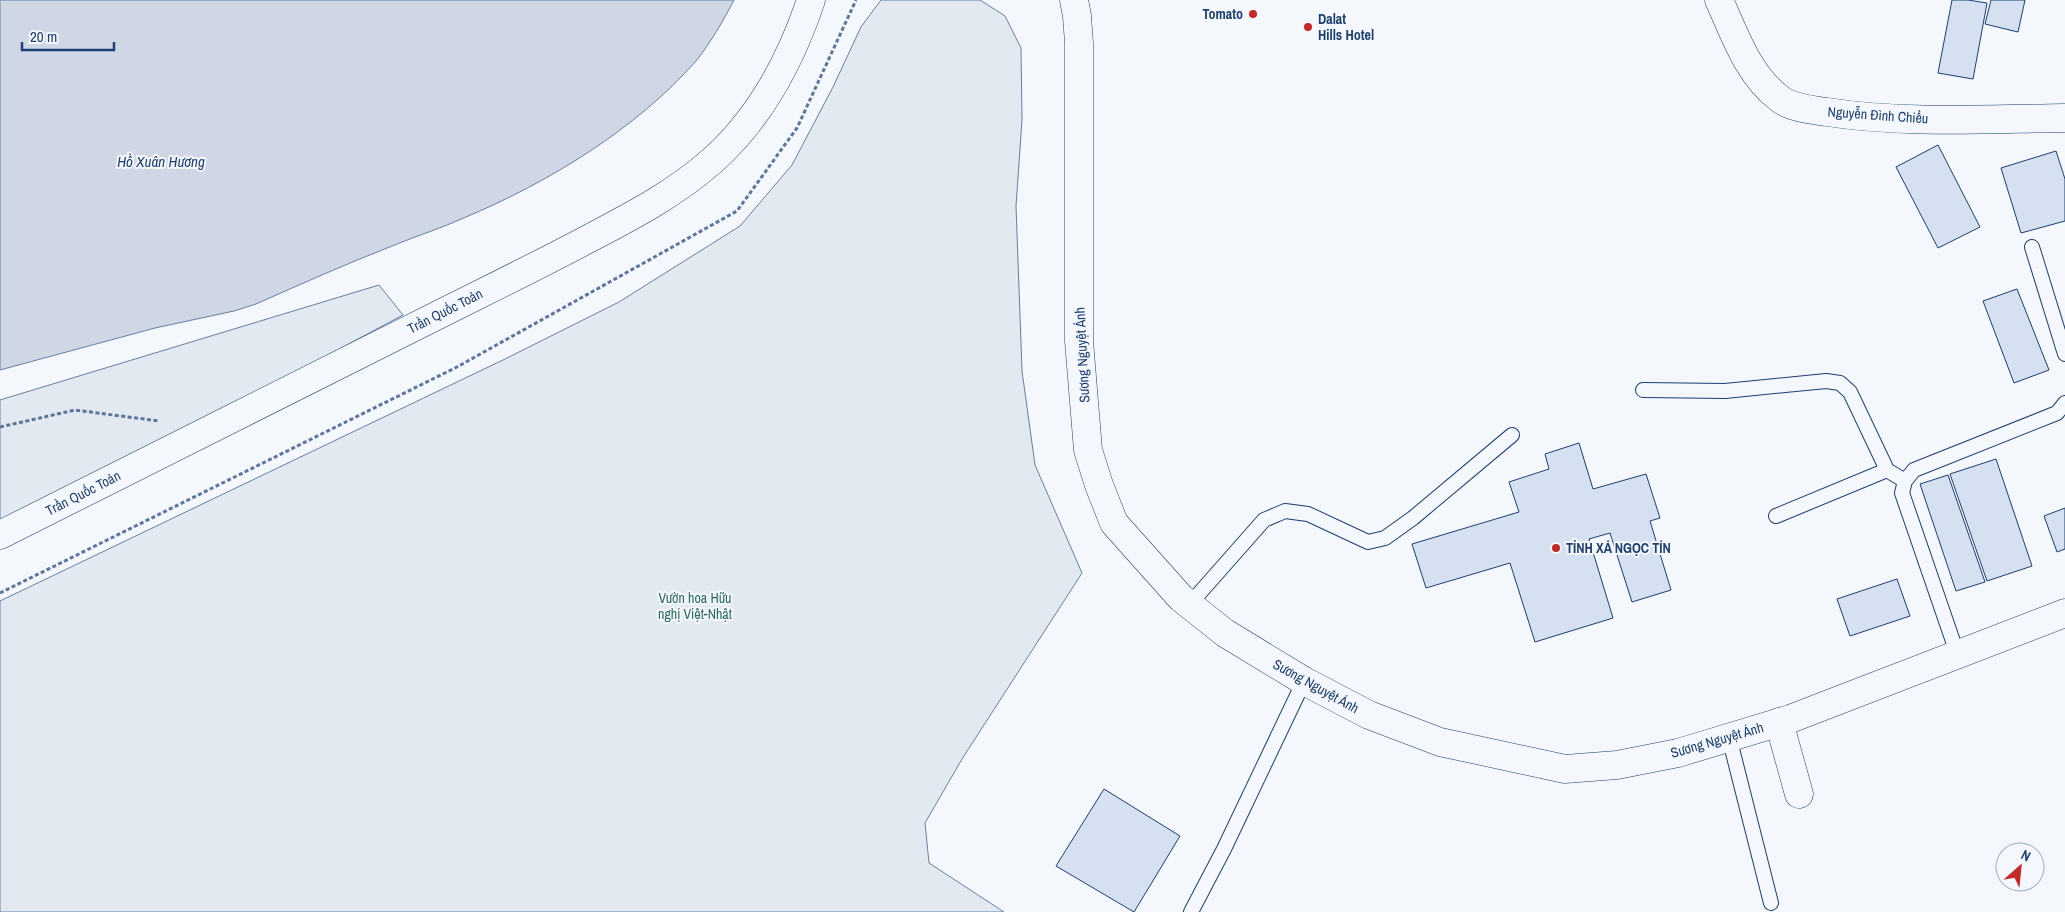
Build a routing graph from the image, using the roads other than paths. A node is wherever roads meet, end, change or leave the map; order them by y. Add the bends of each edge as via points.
1 (811, 0) edge
2 (1074, 0) edge
3 (1719, 0) edge
4 (2065, 118) edge
5 (2032, 247) dead end
6 (2065, 354) edge
7 (1643, 390) dead end
8 (2065, 403) edge
9 (1512, 435) dead end
10 (1887, 470) junction
11 (1905, 481) junction
12 (1776, 516) dead end
13 (0, 535) edge
14 (1189, 605) junction
15 (2065, 613) edge
16 (1958, 653) junction
17 (1304, 681) junction
18 (1779, 722) junction
19 (1729, 737) junction
20 (1799, 794) dead end
21 (1772, 903) dead end
22 (1191, 912) edge

1 - 13 main road, Trần Quốc Toản via 795,44 758,109 714,159 660,200
2 - 14 main road, Sương Nguyệt Ánh via 1079,43 1079,340 1088,450 1114,523
3 - 4 main road, Nguyễn Đình Chiểu via 1751,68 1765,86 1781,100 1807,109 1855,116 1930,120
5 - 6 lane
7 - 10 lane via 1725,391 1826,381 1840,383 1850,392
8 - 11 lane via 2057,412 1914,470
9 - 14 lane via 1386,538 1368,542 1308,514 1285,511 1264,520
10 - 11 lane
10 - 12 lane
11 - 16 lane via 1902,493
14 - 17 main road, Sương Nguyệt Ánh via 1225,633
15 - 16 main road, Sương Nguyệt Ánh
16 - 18 main road, Sương Nguyệt Ánh
17 - 19 main road, Sương Nguyệt Ánh via 1369,715 1440,742 1565,768 1617,765 1678,753
17 - 22 lane
18 - 19 main road, Sương Nguyệt Ánh
18 - 20 main road
19 - 21 lane

